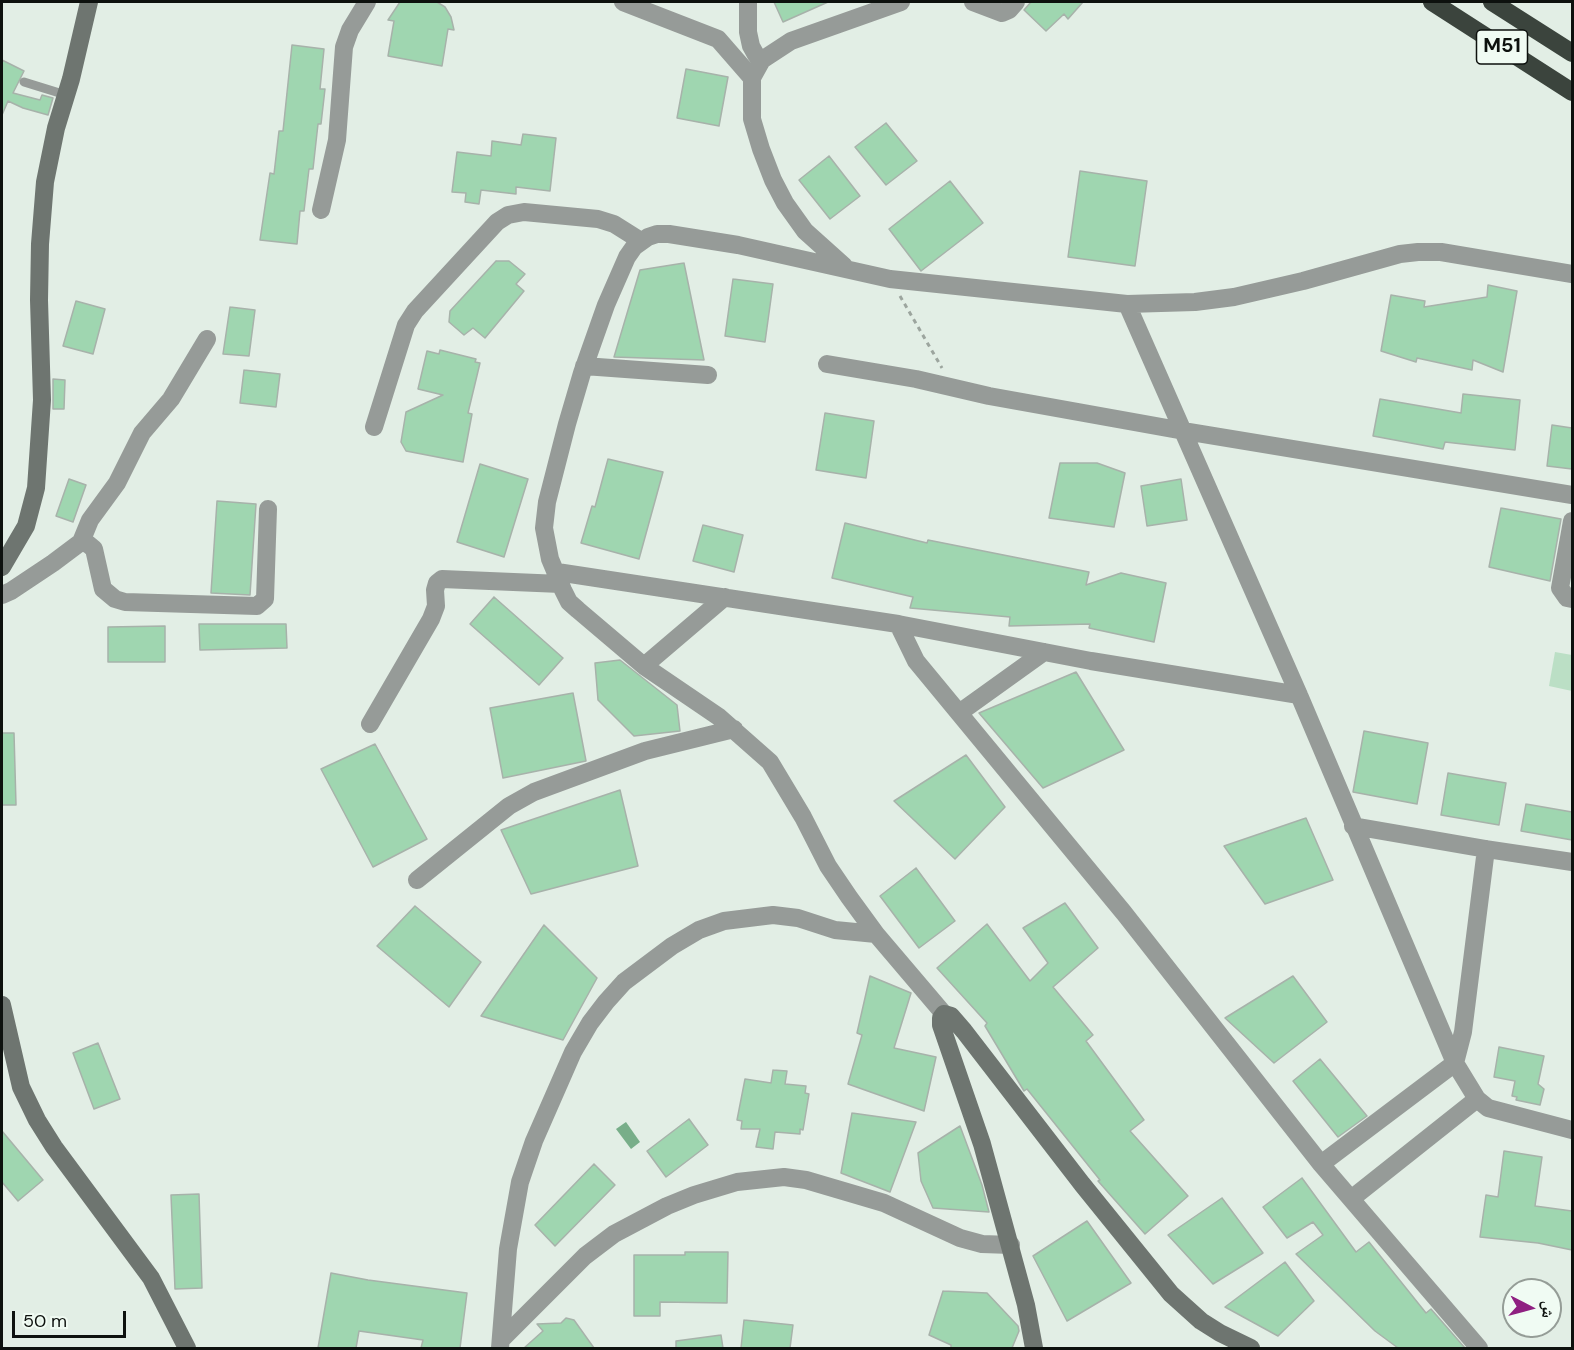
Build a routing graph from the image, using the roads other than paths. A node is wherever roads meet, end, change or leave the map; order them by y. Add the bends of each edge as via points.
1 (89, 2) edge
2 (367, 2) edge
3 (623, 2) edge
4 (748, 2) edge
5 (901, 2) edge
6 (973, 2) edge
7 (1016, 2) edge
8 (1432, 2) edge
9 (1492, 2) edge
10 (1572, 53) edge
11 (762, 60) junction
12 (752, 78) junction
13 (24, 82) dead end
14 (1572, 92) edge
15 (66, 95) junction
16 (321, 210) dead end
17 (641, 241) junction
18 (845, 268) junction
19 (1572, 274) edge
20 (1127, 304) junction
21 (207, 339) dead end
22 (827, 364) dead end
23 (584, 366) junction
24 (708, 375) dead end
25 (374, 427) dead end
26 (1184, 431) junction
27 (1572, 495) edge
28 (268, 510) dead end
29 (1572, 521) edge
30 (81, 542) junction
31 (2, 567) edge
32 (559, 578) junction
33 (2, 596) edge
34 (724, 597) junction
35 (1572, 598) edge
36 (897, 624) junction
37 (1044, 652) junction
38 (644, 666) junction
39 (1299, 695) junction
40 (959, 713) junction
41 (370, 724) dead end
42 (734, 729) junction
43 (1353, 826) junction
44 (1486, 849) junction
45 (1572, 862) edge
46 (417, 880) dead end
47 (876, 934) junction
48 (2, 1005) edge
49 (944, 1014) junction
50 (1455, 1063) junction
51 (1477, 1100) junction
52 (1572, 1130) edge
53 (1321, 1164) junction
54 (1351, 1198) junction
55 (1011, 1245) junction
56 (501, 1344) edge
57 (188, 1348) edge
58 (1034, 1348) edge
59 (1251, 1348) edge
60 (1479, 1348) edge

1 - 15 street
2 - 16 street via 344,47 337,140
3 - 12 street via 718,39
4 - 11 street via 749,39
5 - 11 street via 791,41
6 - 7 street via 1002,13
8 - 14 highway, M51
9 - 10 highway, M51
11 - 12 street
12 - 18 street via 752,118 773,180 805,231
13 - 15 lane
15 - 31 street via 45,182 41,233 42,400 36,488 26,526
17 - 18 street via 669,234
17 - 23 street via 627,257
17 - 25 street via 614,224 586,218 524,212 497,222 406,325
18 - 20 street via 890,279
19 - 20 street via 1441,252 1418,252 1234,297 1176,304
20 - 26 street
21 - 30 street via 171,399 142,433
22 - 26 street
23 - 24 street
23 - 32 street via 547,502 545,538
26 - 27 street
26 - 39 street
28 - 30 street via 265,599 257,606 115,599 103,589 94,549
29 - 35 street via 1560,588 1567,598
30 - 33 street
32 - 34 street
32 - 38 street via 570,602
32 - 41 street via 442,579 435,590 436,606 431,619
34 - 36 street
34 - 38 street
36 - 37 street
36 - 40 street via 916,661
37 - 39 street
37 - 40 street
38 - 42 street
39 - 43 street
40 - 53 street via 1124,913
42 - 46 street via 645,751 534,792 509,806
42 - 47 street via 763,754 779,775 828,866
43 - 44 street
43 - 50 street
44 - 45 street
44 - 50 street via 1463,1032
47 - 49 street
47 - 56 street via 828,929 779,915 735,918 672,946 618,988 573,1052 520,1182 508,1249
48 - 57 street via 21,1087 37,1120 151,1278
49 - 55 street via 940,1018 942,1029
49 - 59 street via 951,1016 964,1031 1171,1294 1201,1321
50 - 51 street
50 - 53 street
51 - 52 street via 1488,1108
51 - 54 street
53 - 54 street
54 - 60 street
55 - 56 street via 960,1238 884,1203 806,1180 784,1177 737,1182 693,1195 614,1234 585,1256
55 - 58 street

